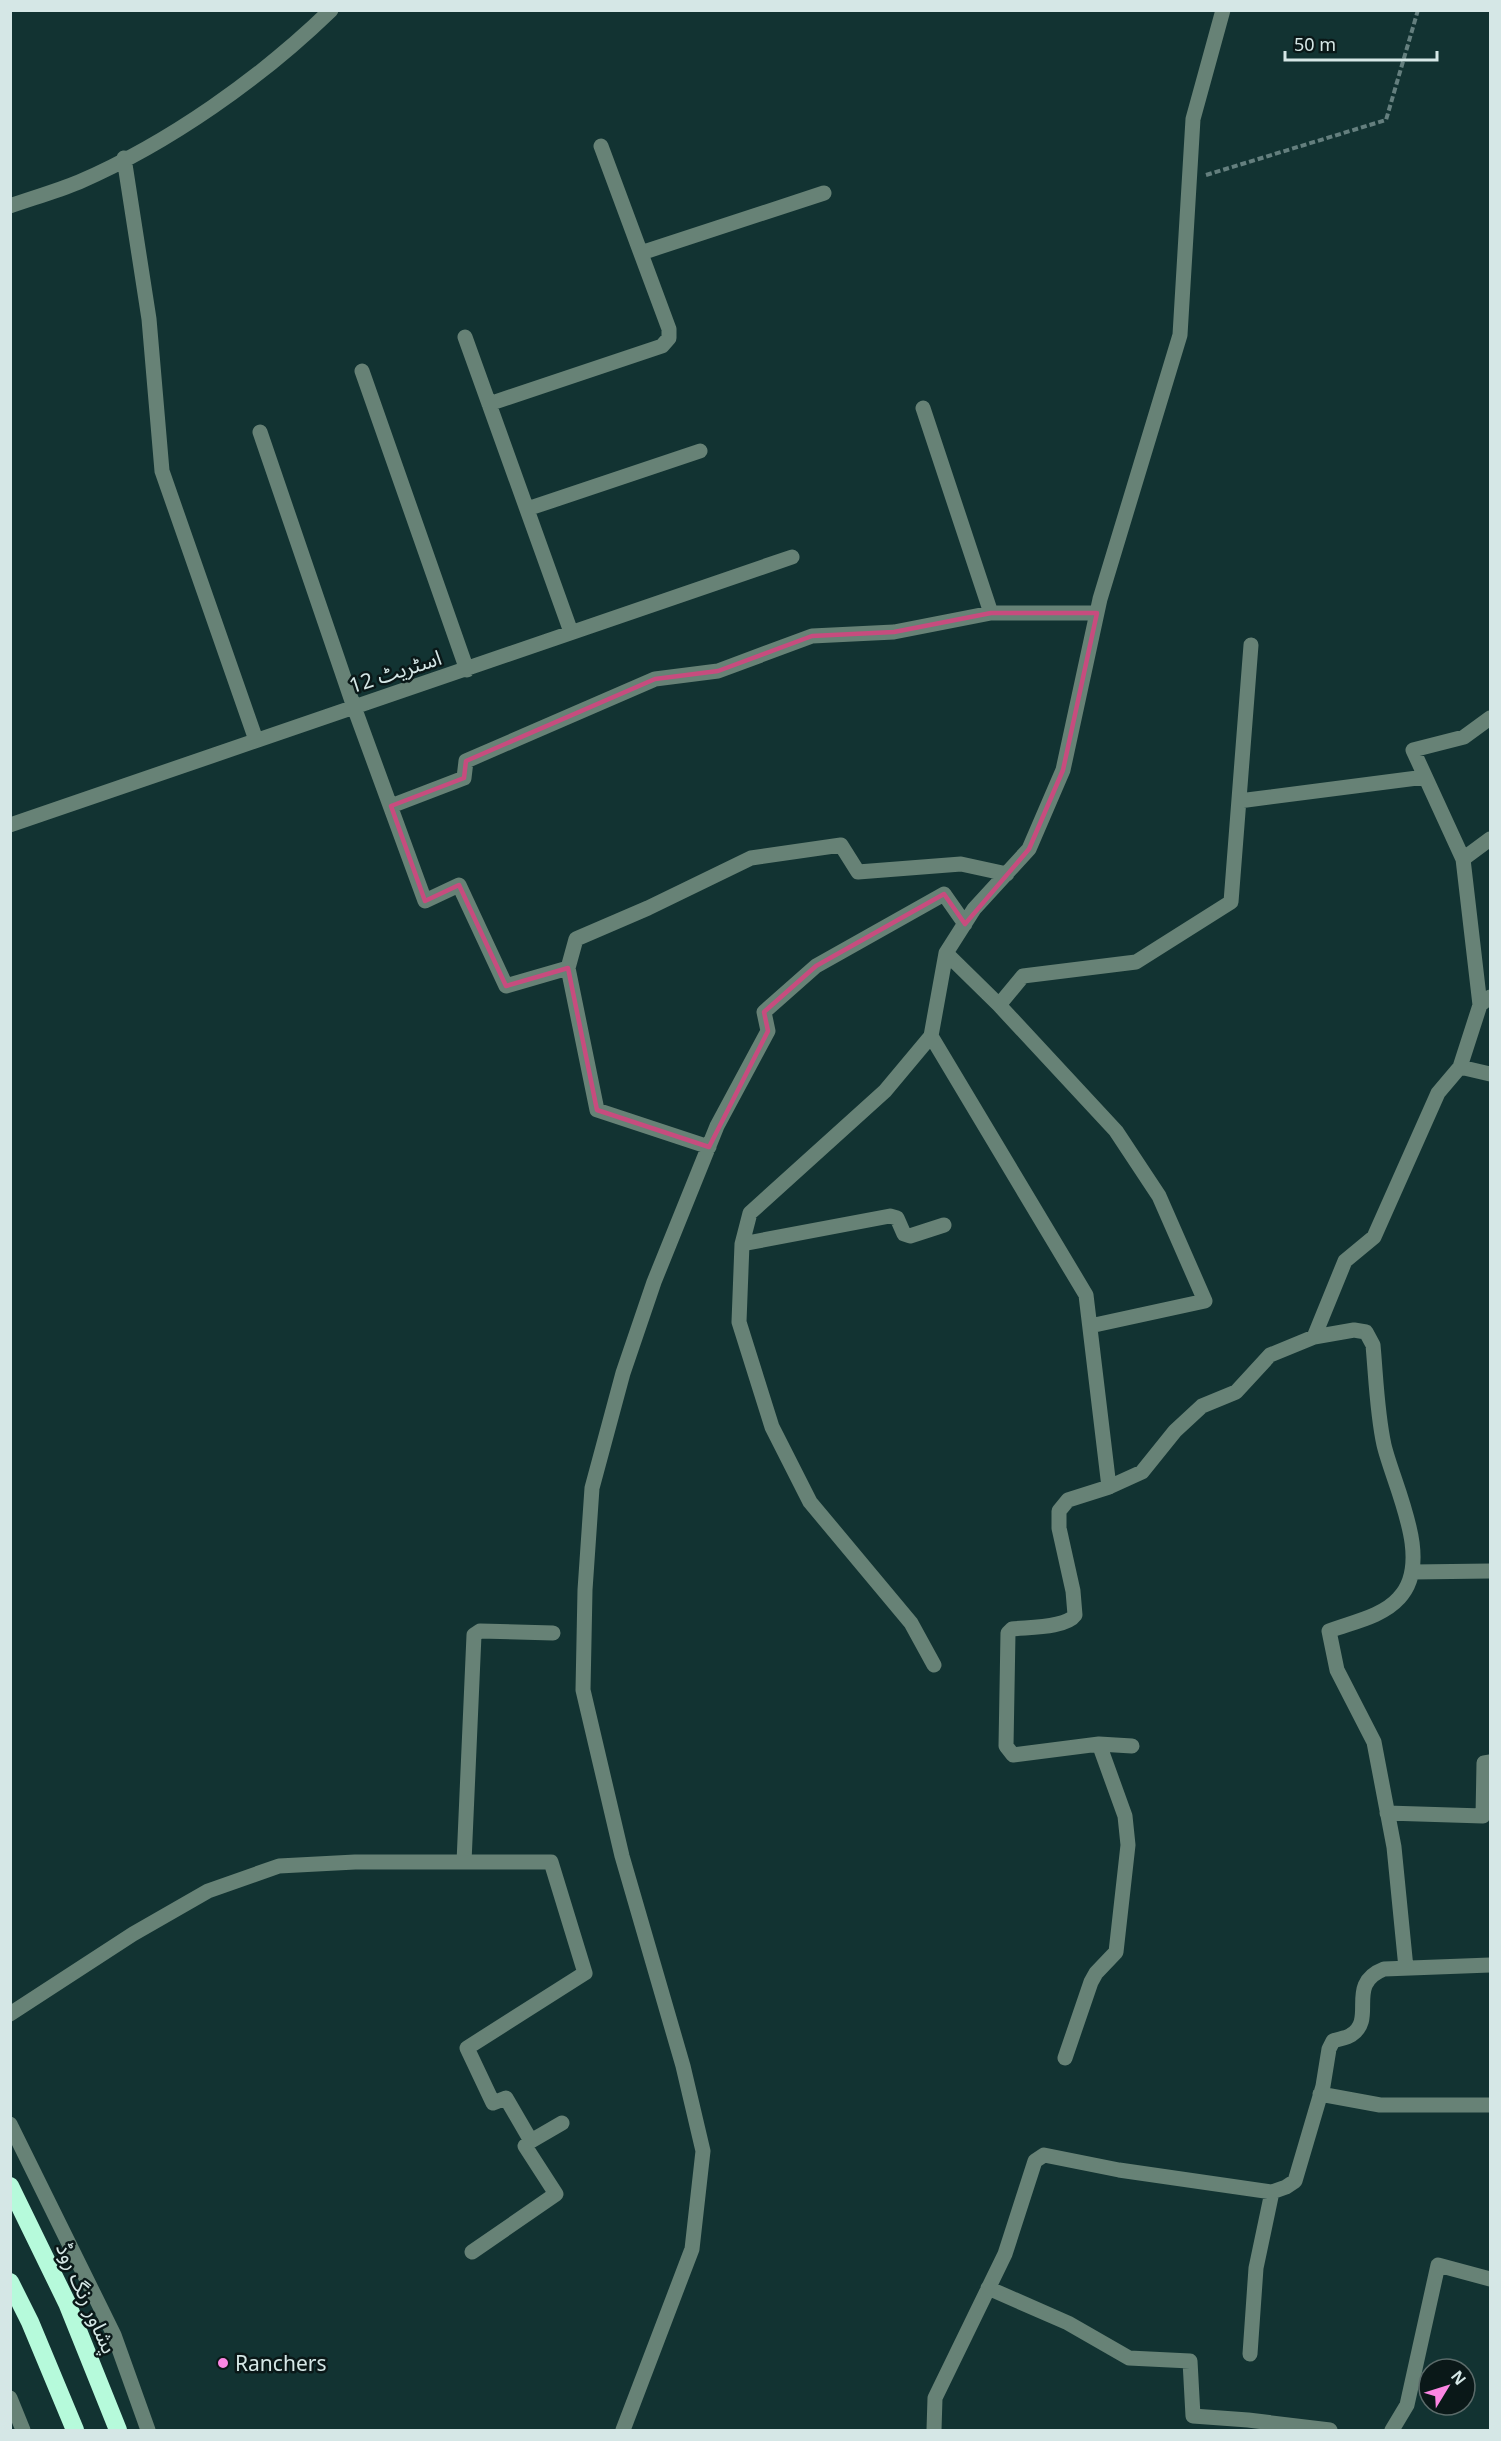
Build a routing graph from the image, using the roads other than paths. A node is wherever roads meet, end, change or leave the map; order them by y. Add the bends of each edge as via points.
1 (331, 10) edge
2 (1223, 10) edge
3 (601, 146) dead end
4 (124, 158) junction
5 (824, 193) dead end
6 (10, 206) edge
7 (641, 253) junction
8 (465, 338) dead end
9 (362, 371) dead end
10 (489, 404) junction
11 (923, 408) dead end
12 (260, 432) dead end
13 (700, 451) dead end
14 (528, 509) junction
15 (792, 556) dead end
16 (991, 613) junction
17 (1097, 613) junction
18 (571, 632) junction
19 (1251, 645) dead end
20 (467, 670) junction
21 (354, 706) junction
22 (1491, 718) edge
23 (256, 740) junction
24 (1425, 777) junction
25 (1239, 801) junction
26 (391, 806) junction
27 (10, 825) edge
28 (1491, 839) edge
29 (1463, 858) junction
30 (1006, 874) junction
31 (965, 924) junction
32 (946, 953) junction
33 (568, 968) junction
34 (1485, 1001) edge
35 (999, 1005) junction
36 (931, 1036) junction
37 (1460, 1067) junction
38 (1491, 1074) edge
39 (709, 1147) junction
40 (945, 1225) dead end
41 (742, 1244) junction
42 (1090, 1326) junction
43 (1314, 1337) junction
44 (1109, 1488) junction
45 (1491, 1571) edge
46 (1413, 1572) junction
47 (553, 1633) dead end
48 (934, 1665) dead end
49 (1099, 1744) junction
50 (1132, 1746) dead end
51 (1491, 1762) edge
52 (1387, 1813) junction
53 (464, 1862) junction
54 (1491, 1965) edge
55 (1406, 1968) junction
56 (10, 2014) edge
57 (1065, 2058) dead end
58 (1320, 2094) junction
59 (1491, 2105) edge
60 (562, 2123) dead end
61 (10, 2124) edge
62 (531, 2141) junction
63 (10, 2186) edge
64 (1272, 2192) junction
65 (472, 2252) dead end
66 (1491, 2279) edge
67 (10, 2283) edge
68 (988, 2288) junction
69 (1250, 2354) dead end
70 (10, 2398) edge
71 (23, 2430) edge
72 (75, 2430) edge
73 (118, 2430) edge
74 (148, 2430) edge
75 (622, 2430) edge
76 (934, 2430) edge
77 (1330, 2430) edge
78 (1392, 2430) edge

1 - 4 street via 242,86
2 - 17 street via 1193,119 1180,335
3 - 7 street
4 - 6 street via 79,182
4 - 23 street via 149,319 162,471
5 - 7 street
7 - 10 street via 669,329 669,338 662,346
8 - 10 street
9 - 20 street
10 - 14 street
11 - 16 street
12 - 21 street
13 - 14 street
14 - 18 street
15 - 18 street, اسٹریٹ 12
16 - 17 street
16 - 26 street via 894,632 812,636 718,671 655,679 466,761 464,778
17 - 30 street via 1063,770 1029,849
18 - 20 street, اسٹریٹ 12
19 - 25 street
20 - 21 street, اسٹریٹ 12
21 - 23 street, اسٹریٹ 12
21 - 26 street
22 - 24 street via 1464,738 1413,750
23 - 27 street, اسٹریٹ 12
24 - 25 street
24 - 29 street
25 - 35 street via 1231,902 1136,962 1023,976
26 - 33 street via 425,901 459,885 506,986
28 - 29 street
29 - 34 street
30 - 31 street
30 - 33 street via 961,864 858,872 841,845 751,858 576,939
31 - 32 street
31 - 39 street via 944,894 816,966 764,1012 768,1031
32 - 35 street
32 - 36 street
33 - 39 street via 597,1110
34 - 37 street
35 - 42 street via 1116,1131 1159,1196 1205,1301
36 - 41 street via 885,1091 750,1214
36 - 42 street via 1086,1295
37 - 38 street
37 - 43 street via 1438,1093 1374,1237 1345,1262
39 - 75 street via 654,1282 623,1372 592,1488 585,1590 583,1690 622,1856 680,2054 703,2151 692,2249
40 - 41 street via 910,1236 904,1234 897,1218 890,1216
41 - 48 street via 739,1322 772,1427 810,1502 911,1623
42 - 44 street
43 - 44 street via 1270,1355 1236,1392 1202,1406 1175,1431 1142,1472
43 - 46 street via 1354,1330 1366,1332 1373,1345 1384,1444 1412,1537
44 - 49 street via 1068,1500 1059,1511 1073,1591 1073,1619 1012,1629 1006,1636 1006,1746 1013,1755
45 - 46 street
46 - 52 street via 1401,1597 1384,1611 1329,1630 1337,1670 1374,1742
47 - 53 street via 480,1631 474,1635
49 - 50 street
49 - 57 street via 1125,1816 1128,1845 1116,1952 1091,1982
51 - 52 street via 1484,1763 1483,1816
52 - 55 street
53 - 56 street via 279,1866 208,1891 133,1934
53 - 62 street via 551,1862 585,1973 467,2048 493,2103 506,2098
54 - 55 street
55 - 58 street via 1384,1969 1364,1983 1359,2027 1351,2035 1333,2041
58 - 59 street via 1380,2105
58 - 64 street via 1295,2181
60 - 62 street
61 - 74 street via 114,2335
62 - 65 street via 525,2146 556,2194
63 - 73 highway, پشاور رنگ روڈ via 67,2303
64 - 68 street via 1038,2157 1005,2254
64 - 69 street via 1256,2268
66 - 78 street via 1438,2265 1407,2405
67 - 72 highway
68 - 76 street via 935,2398
68 - 77 street via 1068,2323 1129,2358 1190,2361 1193,2416
70 - 71 street

